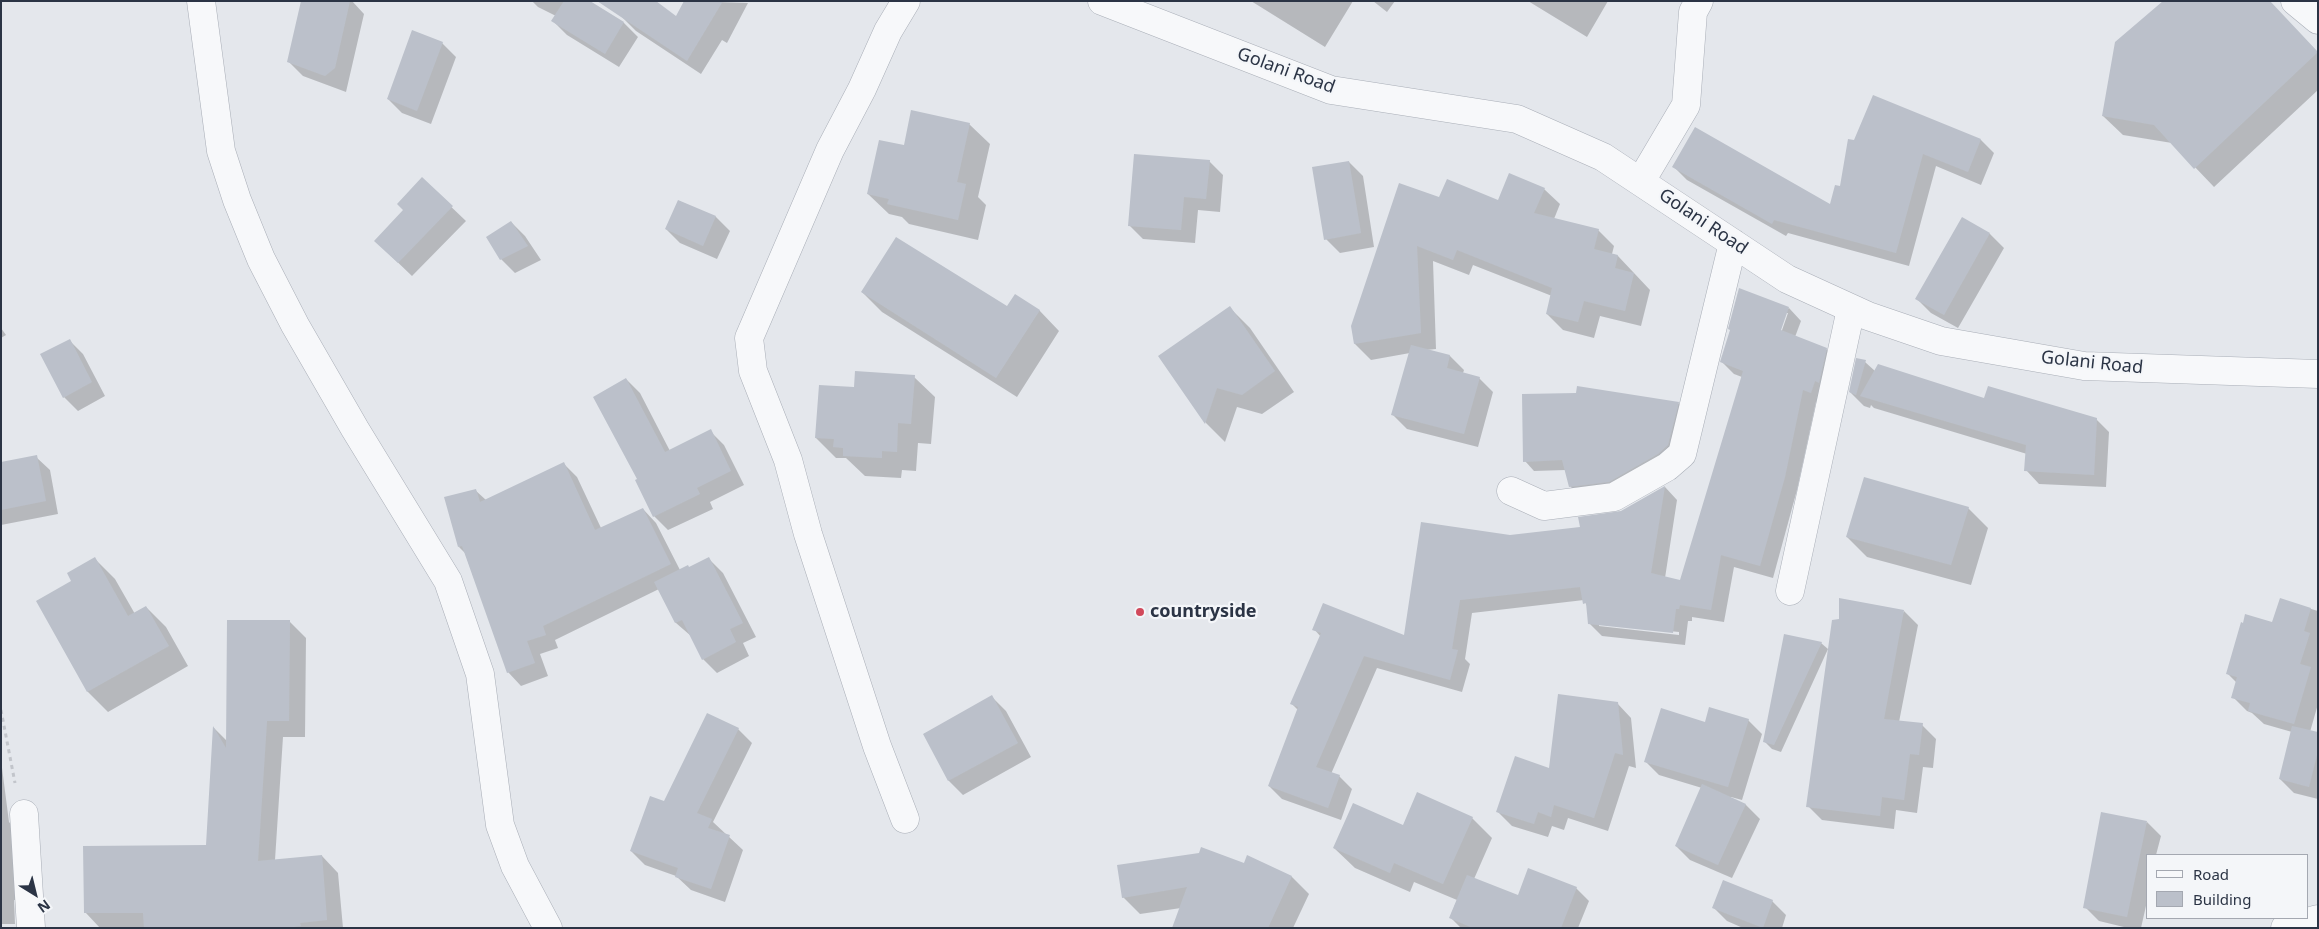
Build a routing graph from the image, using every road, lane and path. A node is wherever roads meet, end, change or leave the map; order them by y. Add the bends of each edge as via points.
1 (201, 1) edge
2 (906, 1) edge
3 (1102, 1) edge
4 (1699, 1) edge
5 (2295, 1) edge
6 (2318, 20) edge
7 (1641, 181) junction
8 (1733, 243) junction
9 (1851, 309) junction
10 (2318, 374) edge
11 (1511, 491) dead end
12 (1790, 591) dead end
13 (1, 710) edge
14 (24, 814) joint
15 (904, 819) dead end
16 (2318, 919) edge
17 (31, 928) edge
18 (548, 928) edge
19 (2286, 928) edge

1 - 18 street via 221,151 237,200 261,259 296,325 448,581 480,674 500,825 515,866
2 - 15 street via 830,150 749,338 753,372 788,460 808,534
3 - 7 street, Golani Road via 1331,90 1517,119 1603,156
4 - 7 street via 1694,12 1686,105
5 - 6 street
7 - 8 street, Golani Road
8 - 9 street, Golani Road via 1787,279
8 - 11 street via 1682,454 1667,467 1614,497 1544,506
9 - 10 street, Golani Road via 1941,341 2084,366
9 - 12 street
13 - 14 path via 14,781
14 - 17 street
16 - 19 street

